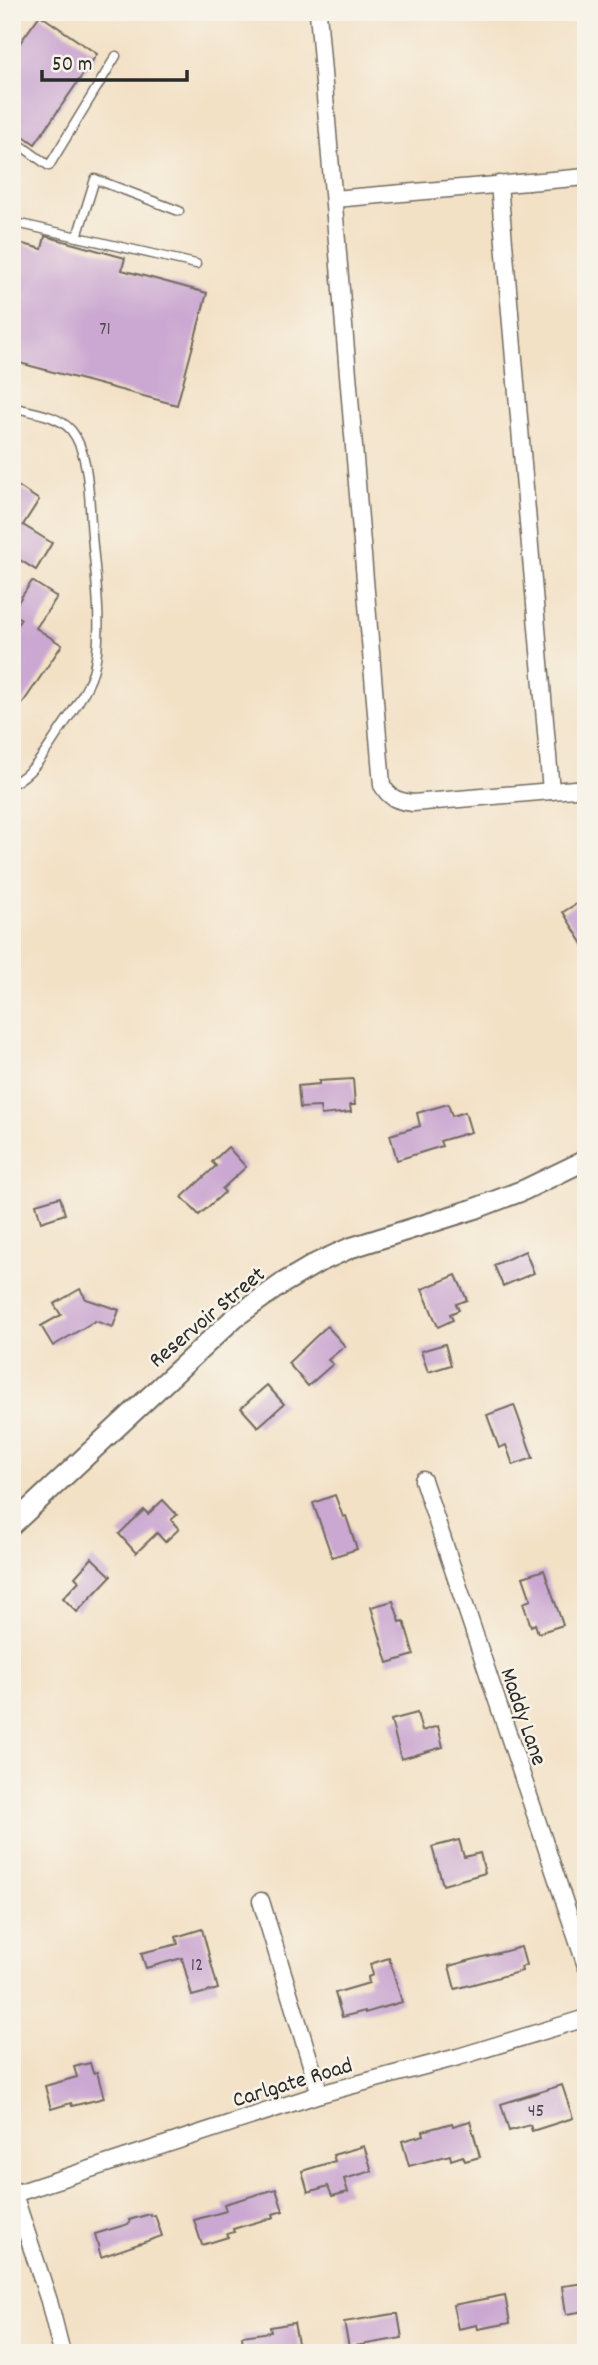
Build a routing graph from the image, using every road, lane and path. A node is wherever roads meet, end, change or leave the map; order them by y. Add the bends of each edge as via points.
1 (318, 12) edge
2 (116, 57) dead end
3 (12, 139) edge
4 (586, 177) edge
5 (499, 184) junction
6 (334, 199) junction
7 (178, 211) dead end
8 (12, 222) edge
9 (77, 237) junction
10 (196, 264) dead end
11 (12, 407) edge
12 (12, 784) edge
13 (586, 789) edge
14 (551, 791) junction
15 (586, 1160) edge
16 (423, 1480) dead end
17 (12, 1525) edge
18 (261, 1901) dead end
19 (586, 1966) edge
20 (586, 2018) edge
21 (320, 2094) junction
22 (13, 2191) edge
23 (62, 2353) edge

1 - 6 street
2 - 3 lane via 49,166
4 - 5 street
5 - 6 street
5 - 14 street
6 - 14 street via 382,785 388,795 413,803
7 - 9 lane via 95,179
8 - 9 lane
9 - 10 lane
11 - 12 lane via 53,418 78,440 89,495 99,644 77,706 37,765
13 - 14 street
15 - 17 street, Reservoir Street via 474,1209 350,1248 283,1283 234,1318
16 - 19 street, Maddy Lane
18 - 21 street
20 - 21 street, Carlgate Road
21 - 22 street, Carlgate Road
22 - 23 street

